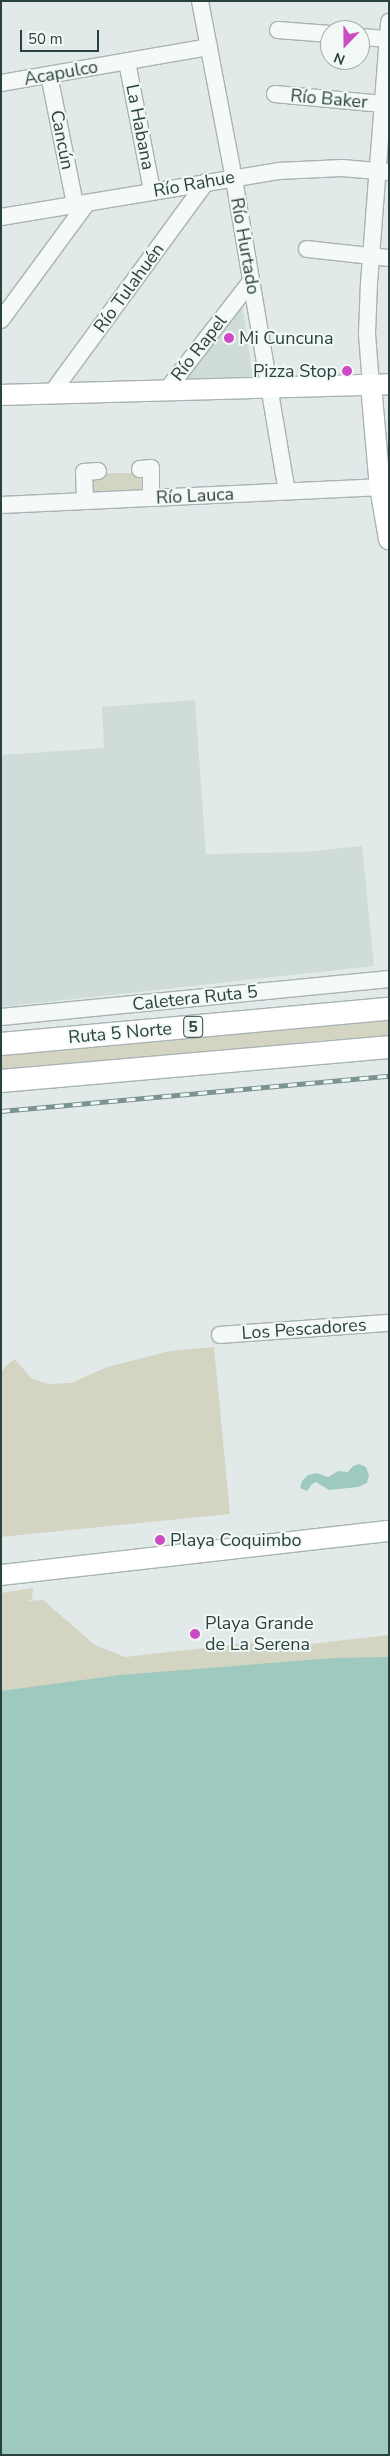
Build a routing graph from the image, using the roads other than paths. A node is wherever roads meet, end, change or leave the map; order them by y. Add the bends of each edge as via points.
1 (200, 1) edge
2 (389, 22) edge
3 (278, 30) dead end
4 (320, 33) edge
5 (370, 40) edge
6 (388, 46) edge
7 (209, 47) junction
8 (127, 62) junction
9 (49, 75) junction
10 (1, 83) edge
11 (275, 94) dead end
12 (383, 104) junction
13 (383, 172) edge
14 (233, 178) junction
15 (206, 182) junction
16 (152, 191) junction
17 (81, 204) junction
18 (1, 217) edge
19 (307, 249) dead end
20 (371, 256) junction
21 (389, 258) edge
22 (251, 281) junction
23 (1, 320) edge
24 (380, 384) edge
25 (270, 388) junction
26 (166, 391) junction
27 (51, 394) junction
28 (1, 395) edge
29 (140, 469) dead end
30 (98, 471) dead end
31 (384, 487) edge
32 (287, 491) junction
33 (151, 498) junction
34 (85, 501) junction
35 (1, 505) edge
36 (389, 539) edge
37 (389, 979) edge
38 (389, 1009) edge
39 (1, 1016) edge
40 (1, 1044) edge
41 (389, 1047) edge
42 (1, 1082) edge
43 (389, 1323) edge
44 (220, 1335) dead end
45 (389, 1531) edge
46 (1, 1575) edge

1 - 7 street, Río Hurtado
2 - 6 street
3 - 4 street
5 - 6 street
6 - 12 street
7 - 8 street, Acapulco
7 - 14 street, Río Hurtado
8 - 9 street, Acapulco
8 - 16 street, La Habana
9 - 10 street, Acapulco
9 - 17 street, Cancún
11 - 12 street, Río Baker
12 - 13 street
13 - 14 street, Río Rahue via 300,169
13 - 20 street
14 - 15 street, Río Rahue
14 - 22 street, Río Hurtado
15 - 16 street, Río Rahue
15 - 27 street, Río Tulahuén
16 - 17 street, Río Rahue
17 - 18 street, Río Rahue
17 - 23 street
19 - 20 street
20 - 21 street
20 - 24 street via 367,308
22 - 25 street, Río Hurtado
22 - 26 street, Río Rapel
24 - 25 main road
24 - 31 main road
25 - 26 main road
25 - 32 street, Río Hurtado
26 - 27 main road
27 - 28 main road
29 - 33 street via 151,468
30 - 34 street via 84,472
31 - 32 street, Río Lauca
31 - 36 main road
32 - 33 street, Río Lauca
33 - 34 street, Río Lauca
34 - 35 street, Río Lauca
37 - 39 street, Caletera Ruta 5
38 - 40 highway, Ruta 5 Norte / 5
41 - 42 highway, 5
43 - 44 street, Los Pescadores
45 - 46 main road

